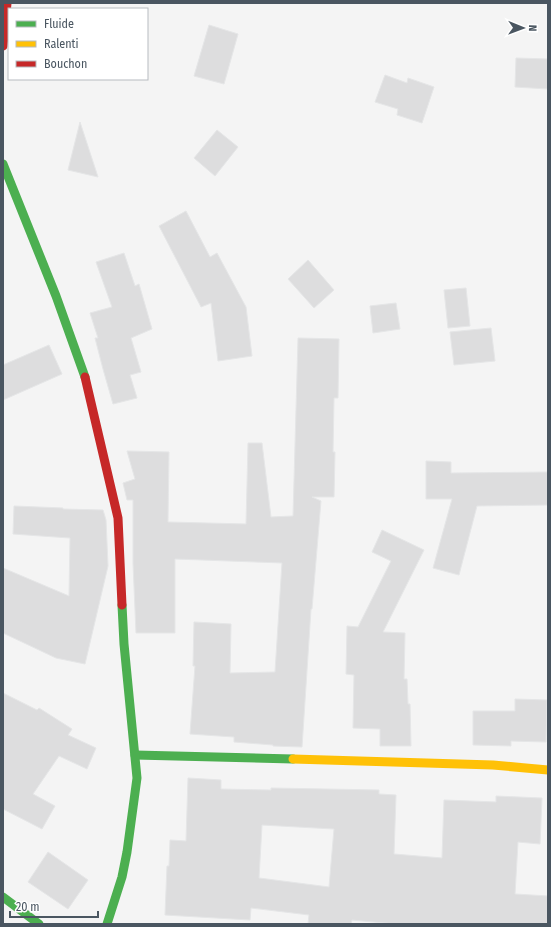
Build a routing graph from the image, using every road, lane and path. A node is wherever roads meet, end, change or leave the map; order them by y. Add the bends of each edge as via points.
1 (7, 3) edge
2 (3, 46) edge
3 (3, 164) edge
4 (135, 755) junction
5 (548, 770) edge
6 (3, 897) edge
7 (39, 924) edge
8 (107, 924) edge

1 - 2 street
3 - 4 street via 79,358 116,508 124,644
4 - 5 street via 493,765
4 - 8 street via 137,778 127,852
6 - 7 street

